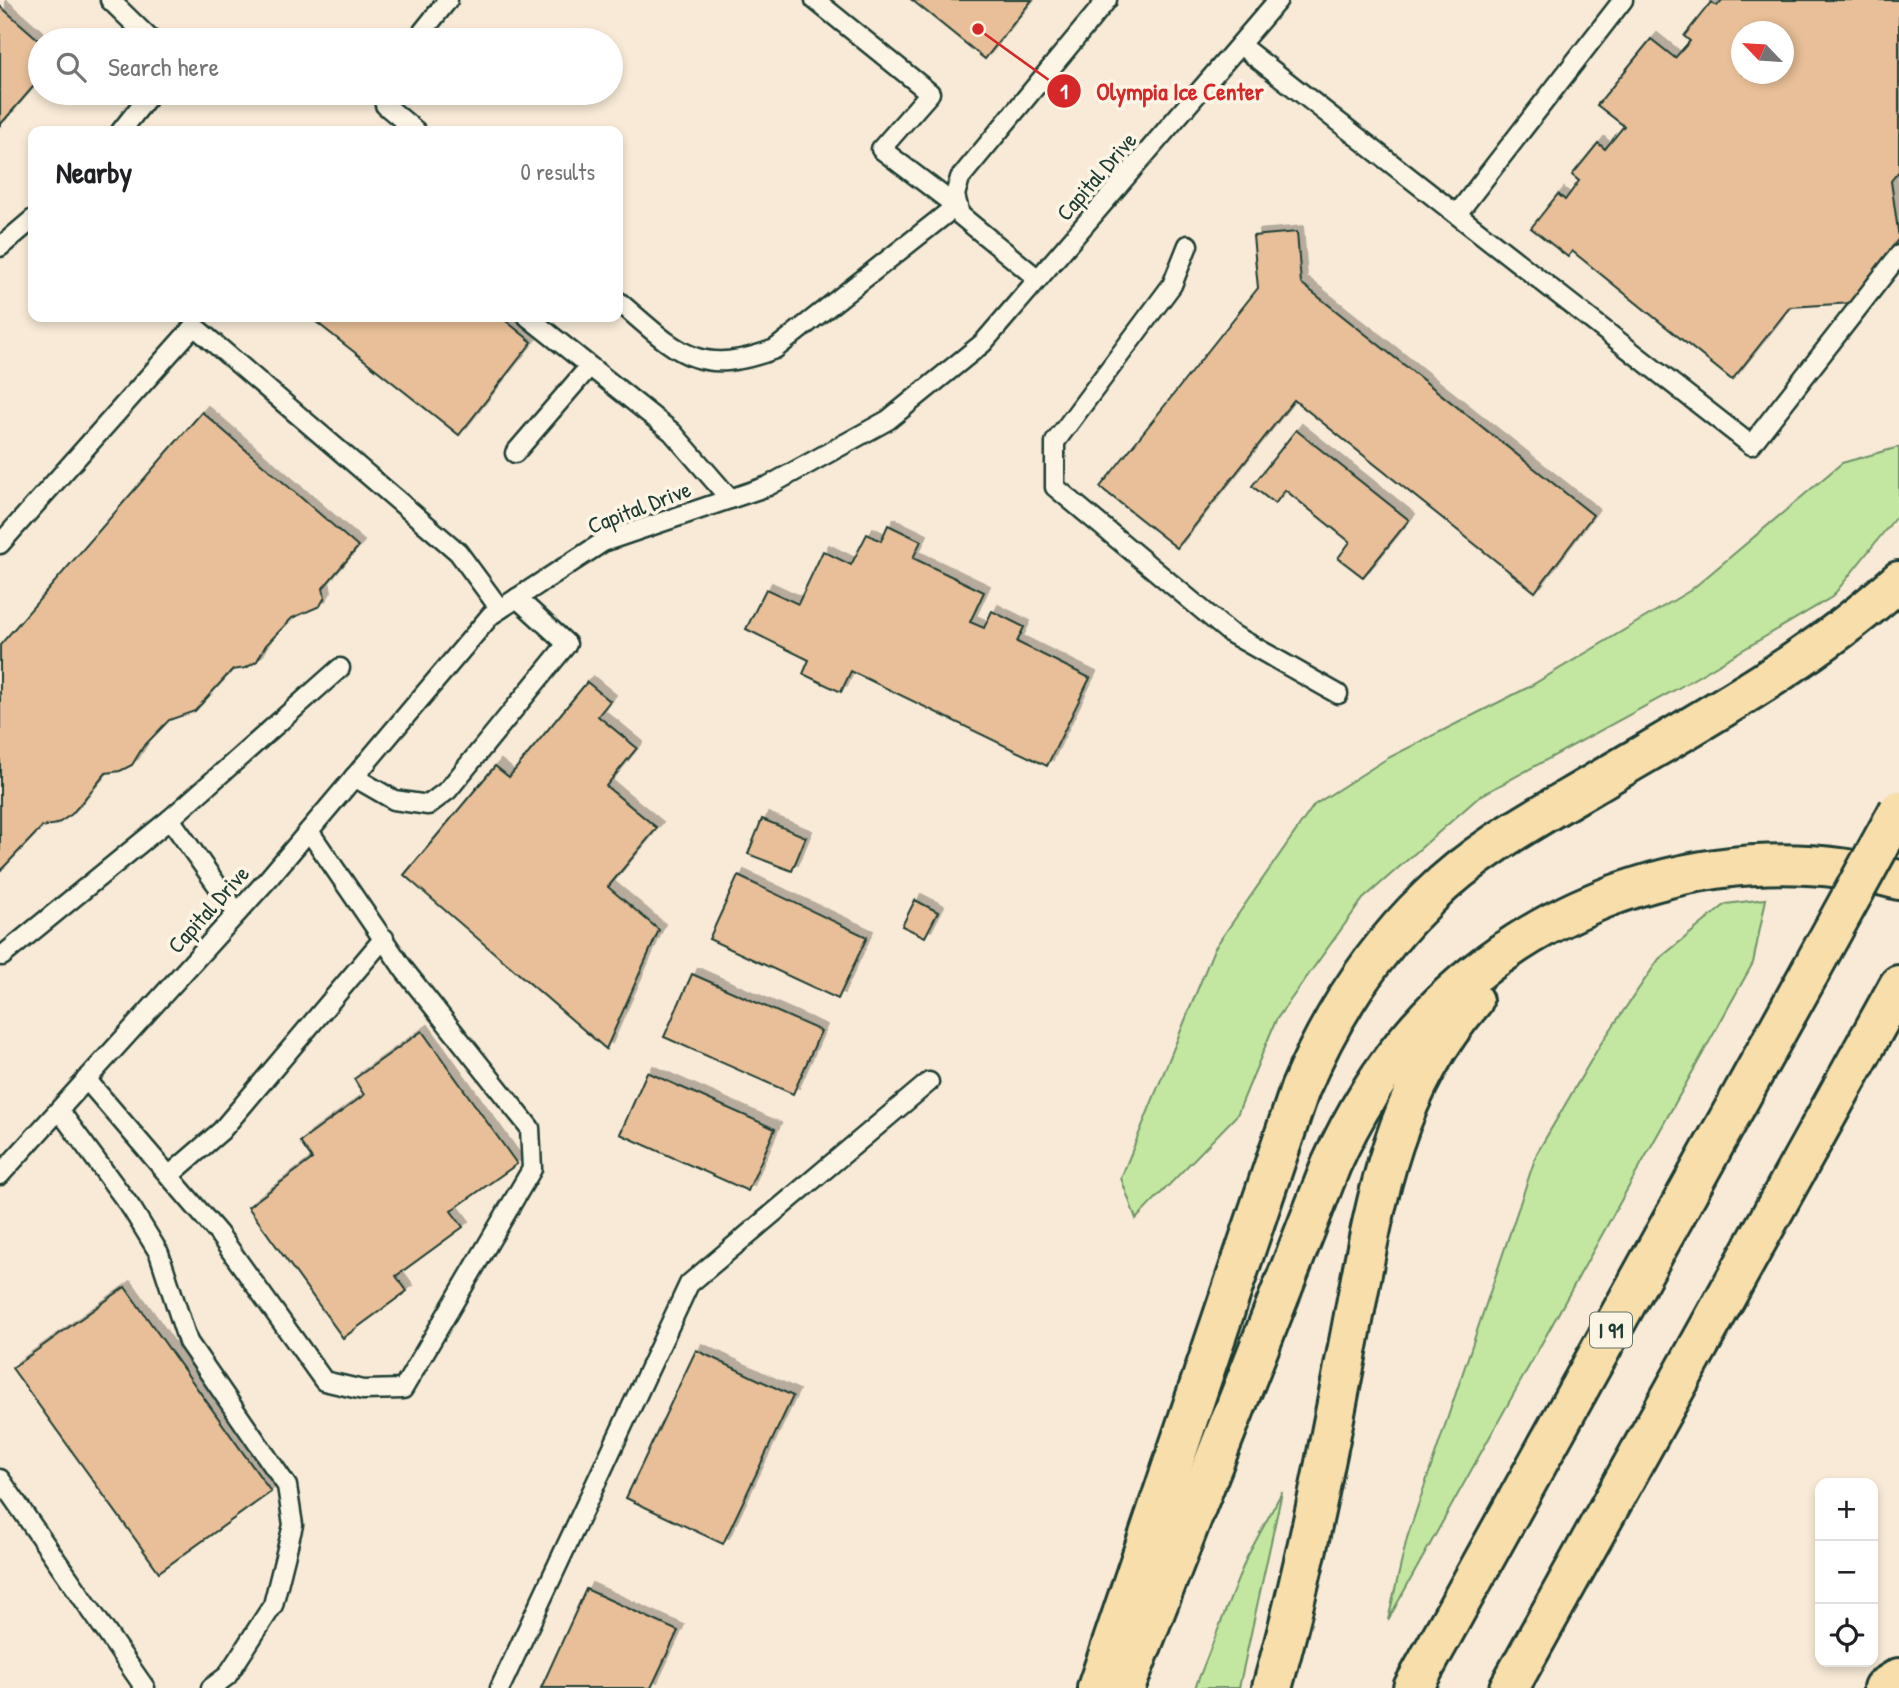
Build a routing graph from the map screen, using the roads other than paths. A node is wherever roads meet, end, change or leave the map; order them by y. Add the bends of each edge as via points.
1 (110, 0) edge
2 (448, 0) edge
3 (815, 0) edge
4 (1107, 0) edge
5 (1278, 0) edge
6 (1623, 0) edge
7 (139, 28) edge
8 (426, 28) edge
9 (1240, 45) junction
10 (142, 105) edge
11 (385, 105) edge
12 (125, 126) edge
13 (410, 126) edge
14 (956, 206) junction
15 (1457, 214) junction
16 (28, 223) edge
17 (1188, 245) dead end
18 (0, 247) edge
19 (1899, 255) edge
20 (1038, 279) junction
21 (623, 305) edge
22 (534, 322) edge
23 (589, 367) junction
24 (515, 453) dead end
25 (730, 499) junction
26 (0, 544) edge
27 (1899, 581) edge
28 (517, 598) junction
29 (500, 609) junction
30 (340, 668) dead end
31 (1338, 694) dead end
32 (354, 777) junction
33 (1899, 810) edge
34 (170, 819) junction
35 (309, 831) junction
36 (1674, 877) junction
37 (1899, 880) edge
38 (237, 913) junction
39 (384, 938) junction
40 (2, 956) dead end
41 (1896, 991) edge
42 (86, 1079) junction
43 (929, 1082) dead end
44 (59, 1110) junction
45 (0, 1175) edge
46 (170, 1175) junction
47 (0, 1479) edge
48 (1899, 1678) edge
49 (145, 1688) edge
50 (211, 1688) edge
51 (500, 1688) edge
52 (1097, 1688) edge
53 (1125, 1688) edge
54 (1272, 1688) edge
55 (1413, 1688) edge
56 (1509, 1688) edge
57 (1882, 1688) edge

1 - 7 lane
2 - 8 lane
3 - 14 lane via 930,93 881,149
4 - 14 lane via 960,178
5 - 9 lane, Capital Drive
6 - 15 lane
9 - 15 lane
9 - 20 lane, Capital Drive
10 - 12 lane
11 - 13 lane
14 - 20 lane via 960,215
14 - 21 lane via 775,349 747,359 710,363 680,353
15 - 19 lane via 1751,445
16 - 18 lane
17 - 31 lane via 1172,285 1055,442 1055,486 1230,633
20 - 25 lane, Capital Drive via 983,342 888,420 768,486
22 - 23 lane
23 - 24 lane
23 - 25 lane via 672,432
25 - 28 lane, Capital Drive via 603,542
26 - 29 lane via 194,326 458,552
27 - 52 highway via 1790,666 1482,853 1430,895 1363,971 1328,1027 1292,1111
28 - 29 lane, Capital Drive
28 - 32 lane via 567,644 448,790 428,805 394,800
29 - 32 lane, Capital Drive
30 - 34 lane
32 - 35 lane, Capital Drive
33 - 55 highway, I 91, bridge
34 - 38 lane
34 - 40 lane
35 - 38 lane, Capital Drive
35 - 39 lane
36 - 37 highway via 1746,864 1779,864 1847,868
36 - 53 highway via 1570,914 1501,955 1425,1020 1376,1082 1331,1165
36 - 54 highway via 1609,901 1540,940 1462,1014 1420,1078 1382,1176 1329,1444
38 - 42 lane, Capital Drive
39 - 46 lane via 221,1131
39 - 46 lane via 530,1128 532,1169 403,1390 363,1390 324,1381 218,1233
41 - 56 highway
42 - 44 lane, Capital Drive
42 - 46 lane
43 - 51 lane via 689,1284
44 - 45 lane, Capital Drive
44 - 50 lane via 159,1253 188,1342 287,1486 293,1525 273,1605 227,1676
47 - 49 lane
48 - 57 highway

